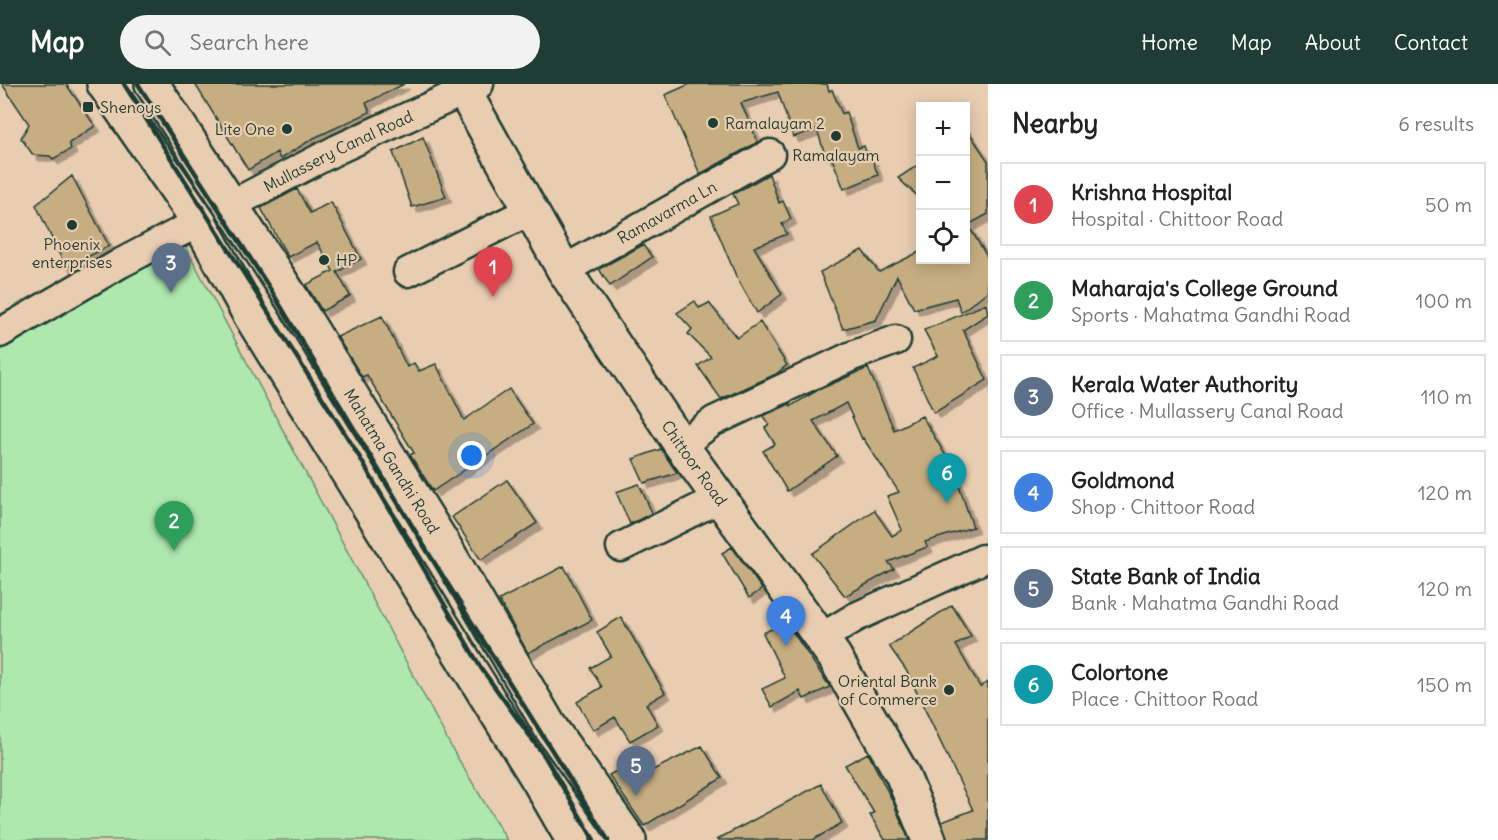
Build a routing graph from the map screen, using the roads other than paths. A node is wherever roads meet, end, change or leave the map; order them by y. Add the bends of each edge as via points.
1 (104, 84) edge
2 (152, 84) edge
3 (468, 86) edge
4 (770, 154) dead end
5 (231, 205) junction
6 (531, 210) junction
7 (199, 222) junction
8 (564, 270) junction
9 (408, 272) dead end
10 (0, 333) edge
11 (896, 339) dead end
12 (347, 390) junction
13 (308, 407) junction
14 (681, 445) junction
15 (720, 498) junction
16 (621, 547) dead end
17 (983, 559) dead end
18 (821, 638) junction
19 (573, 840) edge
20 (629, 840) edge
21 (928, 840) edge

1 - 7 main road
2 - 5 main road, Mahatma Gandhi Road
3 - 5 street, Mullassery Canal Road
3 - 6 main road, Chittoor Road
4 - 8 street, Ramavarma Ln
5 - 12 main road, Mahatma Gandhi Road
6 - 8 main road, Chittoor Road
6 - 9 street
7 - 10 street
7 - 13 main road via 250,315
8 - 14 main road, Chittoor Road
11 - 14 street via 714,422
12 - 13 main road
12 - 20 main road, Mahatma Gandhi Road via 550,727
13 - 19 main road
14 - 15 main road, Chittoor Road
15 - 16 street
15 - 18 main road, Chittoor Road
17 - 18 street via 856,616
18 - 21 main road, Chittoor Road via 902,774

